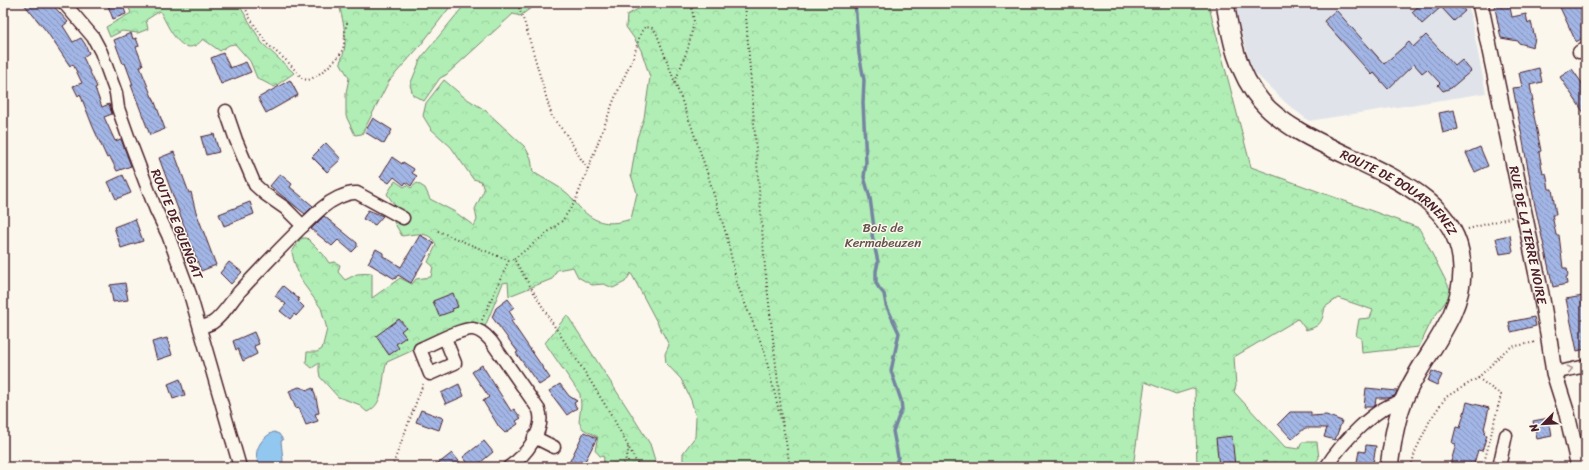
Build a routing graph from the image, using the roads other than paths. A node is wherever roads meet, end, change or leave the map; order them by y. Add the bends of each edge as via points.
1 (64, 3) edge
2 (1225, 3) edge
3 (1480, 3) edge
4 (226, 111) dead end
5 (403, 218) dead end
6 (303, 226) junction
7 (200, 328) junction
8 (445, 338) junction
9 (1586, 366) edge
10 (1554, 373) junction
11 (1403, 401) junction
12 (1506, 435) dead end
13 (534, 437) junction
14 (554, 447) dead end
15 (240, 467) edge
16 (509, 467) edge
17 (1326, 467) edge
18 (1389, 467) edge
19 (1498, 467) edge
20 (1579, 467) edge

1 - 7 street, ROUTE DE GUENGAT via 93,37 101,52 130,142 168,235
2 - 11 main road, ROUTE DE DOUARNENEZ via 1240,67 1251,88 1269,110 1311,138 1409,187 1438,210 1453,233 1460,250 1462,267 1458,299 1450,319
3 - 10 street, RUE DE LA TERRE NOIRE
4 - 6 street via 255,185
5 - 6 street via 352,192 323,207
6 - 7 street via 218,318
7 - 15 street, ROUTE DE GUENGAT
8 - 8 street via 420,349 430,374 455,363
8 - 13 street via 468,330 478,330 486,335 539,410 541,419
10 -> 9 street
10 - 20 street, RUE DE LA TERRE NOIRE via 1567,414
11 - 17 street via 1390,405 1363,425 1348,438
11 - 18 main road, ROUTE DE DOUARNENEZ
12 - 19 street
13 - 14 street
13 - 16 street via 520,458

